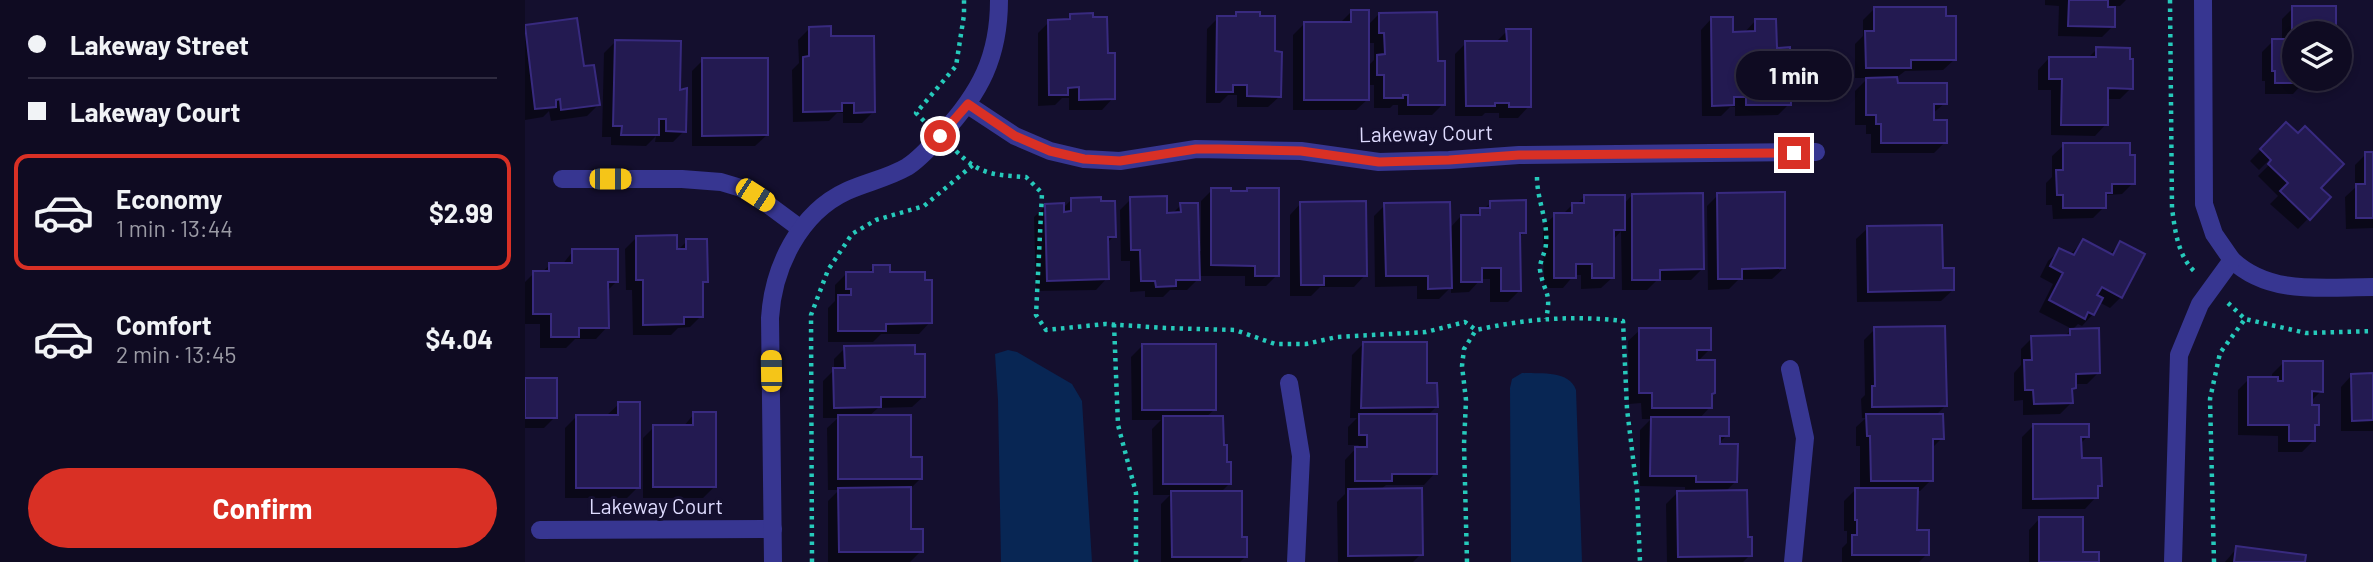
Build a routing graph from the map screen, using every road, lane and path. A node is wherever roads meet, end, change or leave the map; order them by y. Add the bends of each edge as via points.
1 (964, 0) edge
2 (999, 0) edge
3 (2203, 0) edge
4 (968, 104) junction
5 (940, 136) junction
6 (1816, 152) dead end
7 (973, 164) junction
8 (1537, 176) dead end
9 (562, 179) dead end
10 (801, 229) junction
11 (2232, 260) junction
12 (2373, 287) edge
13 (1546, 319) junction
14 (1114, 324) junction
15 (1476, 330) junction
16 (2373, 331) edge
17 (1790, 369) dead end
18 (1289, 383) dead end
19 (773, 529) junction
20 (540, 530) dead end
21 (773, 562) edge
22 (812, 562) edge
23 (1136, 562) edge
24 (1296, 562) edge
25 (1467, 562) edge
26 (1640, 562) edge
27 (1793, 562) edge
28 (2173, 562) edge
29 (2214, 562) edge

1 - 5 path via 956,66 916,113
2 - 4 street via 994,51
3 - 11 street via 2204,204 2214,234
4 - 5 street
4 - 6 street, Lakeway Court via 1015,136 1084,159 1120,161 1196,149 1301,151 1379,162 1519,155
5 - 7 path
5 - 10 street via 908,166 829,201
7 - 14 path via 991,174 1026,177 1042,193 1036,315 1046,330
7 - 22 path via 924,206 876,220 852,234 828,270 811,315
8 - 13 path via 1547,227 1539,268 1550,300
9 - 10 street via 721,183 755,195
10 - 19 street via 783,260 771,298
11 - 12 street via 2269,283 2307,288
11 - 28 street via 2200,304 2179,355
13 - 15 path
13 - 26 path via 1623,321
14 - 15 path via 1235,330 1275,344 1426,332 1465,322
14 - 23 path via 1118,425 1136,493
15 - 25 path via 1464,349 1462,366
16 - 29 path via 2307,333 2245,319 2220,353 2210,399
17 - 27 street via 1805,438
18 - 24 street via 1301,456
19 - 20 street, Lakeway Court
19 - 21 street

